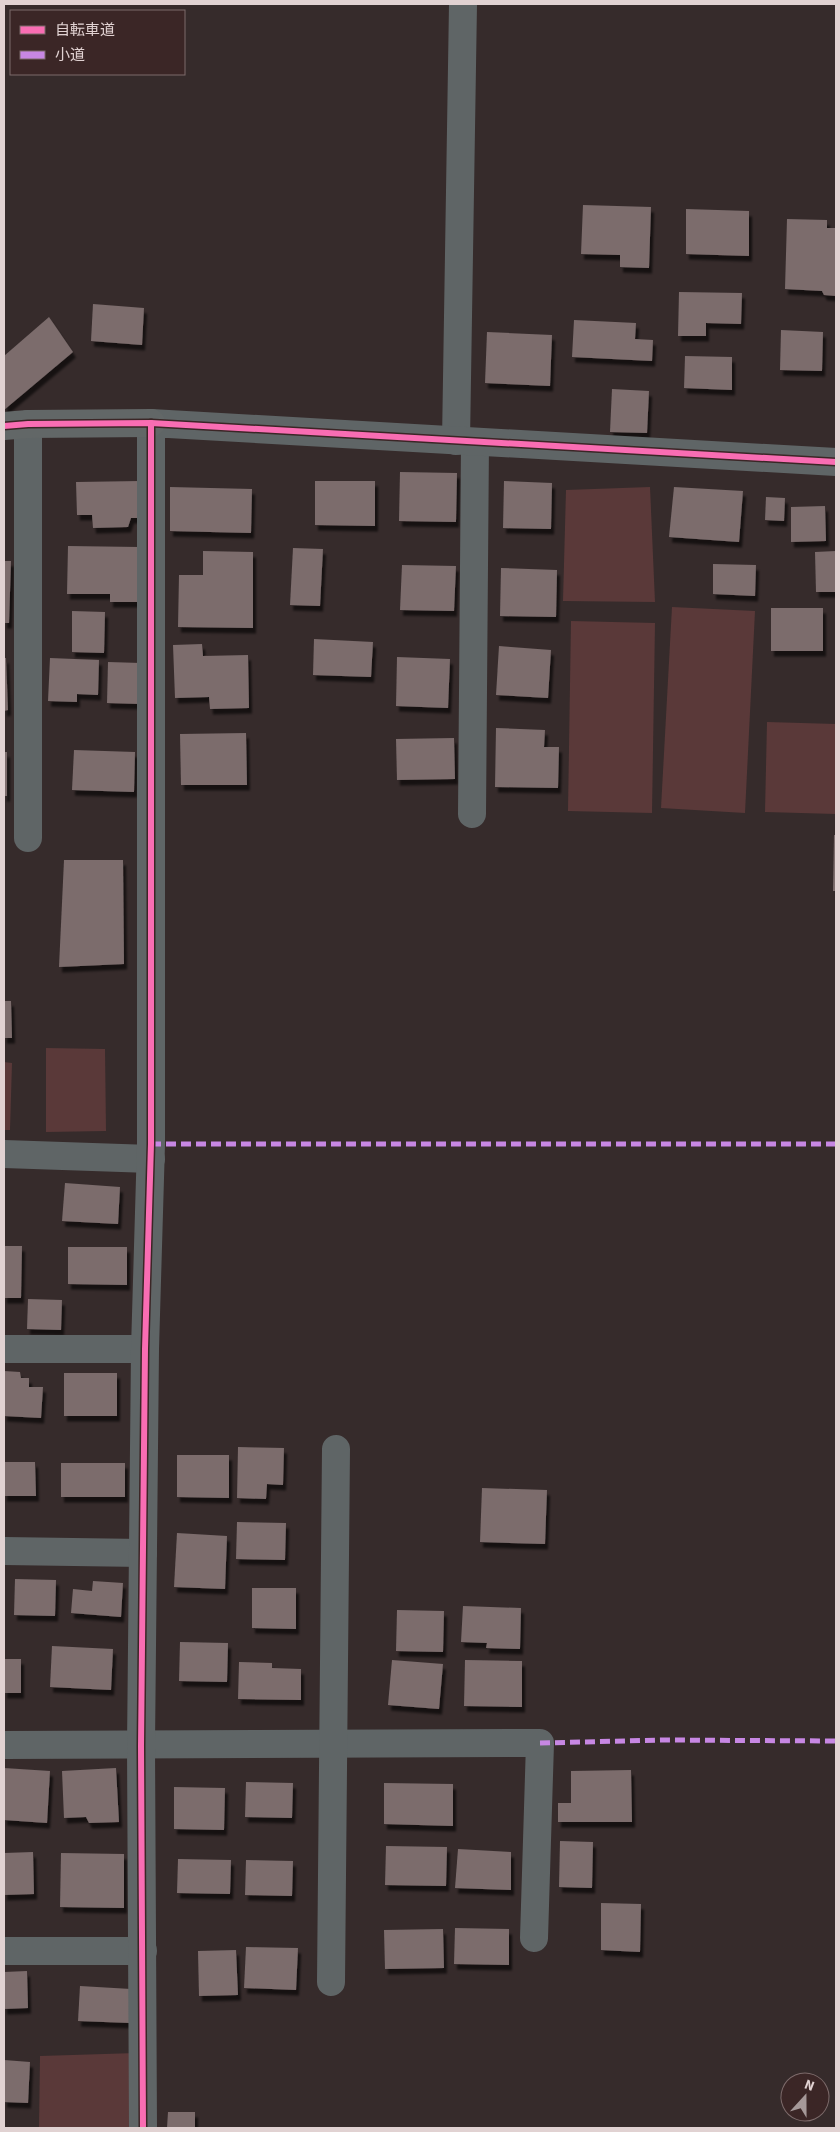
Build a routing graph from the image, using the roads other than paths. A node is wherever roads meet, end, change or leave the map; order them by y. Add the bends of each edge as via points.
1 (464, 4) edge
2 (151, 423) junction
3 (16, 425) edge
4 (466, 442) junction
5 (836, 462) edge
6 (472, 814) dead end
7 (28, 838) dead end
8 (4, 1154) edge
9 (151, 1159) junction
10 (4, 1349) edge
11 (145, 1349) junction
12 (336, 1449) dead end
13 (4, 1551) edge
14 (143, 1553) junction
15 (332, 1744) junction
16 (4, 1745) edge
17 (141, 1746) junction
18 (534, 1938) dead end
19 (4, 1951) edge
20 (143, 1951) junction
21 (331, 1982) dead end
22 (143, 2128) edge

1 - 4 street
2 - 3 street
2 - 4 street
2 - 9 street
3 - 7 street
4 - 5 street
4 - 6 street
8 - 9 street
9 - 11 street
10 - 11 street
11 - 14 street
12 - 15 street
13 - 14 street
14 - 17 street
15 - 17 street
15 - 18 street via 540,1743
15 - 21 street
16 - 17 street
17 - 20 street
19 - 20 street
20 - 22 street

